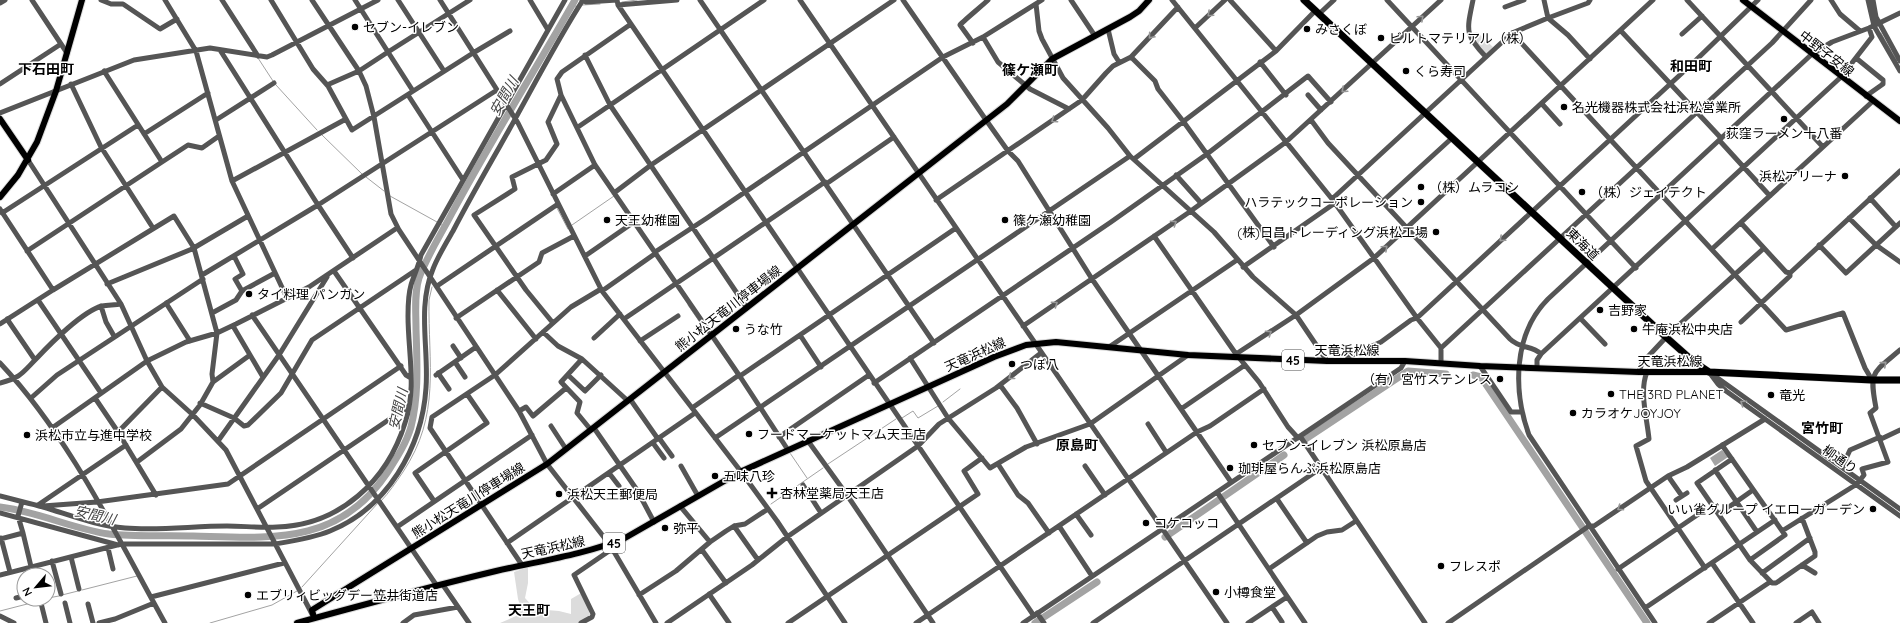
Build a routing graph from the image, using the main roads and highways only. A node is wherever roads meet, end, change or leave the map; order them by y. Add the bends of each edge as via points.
1 (82, 0) edge
2 (1149, 0) edge
3 (1304, 0) edge
4 (1743, 0) edge
5 (0, 119) edge
6 (1900, 121) edge
7 (28, 160) junction
8 (0, 197) edge
9 (1709, 372) junction
10 (1900, 380) edge
11 (314, 618) edge
12 (296, 623) edge

1 - 7 main road via 56,91
2 - 11 main road, 熊小松天竜川停車場線 via 1139,11 1052,59 1007,104 547,464 312,610
3 - 9 highway, 東海道 via 1666,338
4 - 6 main road, 中野子安線
5 - 7 main road
7 - 8 main road
9 - 10 highway
9 - 11 main road, 天竜浜松線 / 45 via 1639,372 1405,361 1328,361 1188,355 1078,343 1034,343 994,357 740,472 611,547 522,565
11 - 12 main road, 天竜浜松線 / 45

